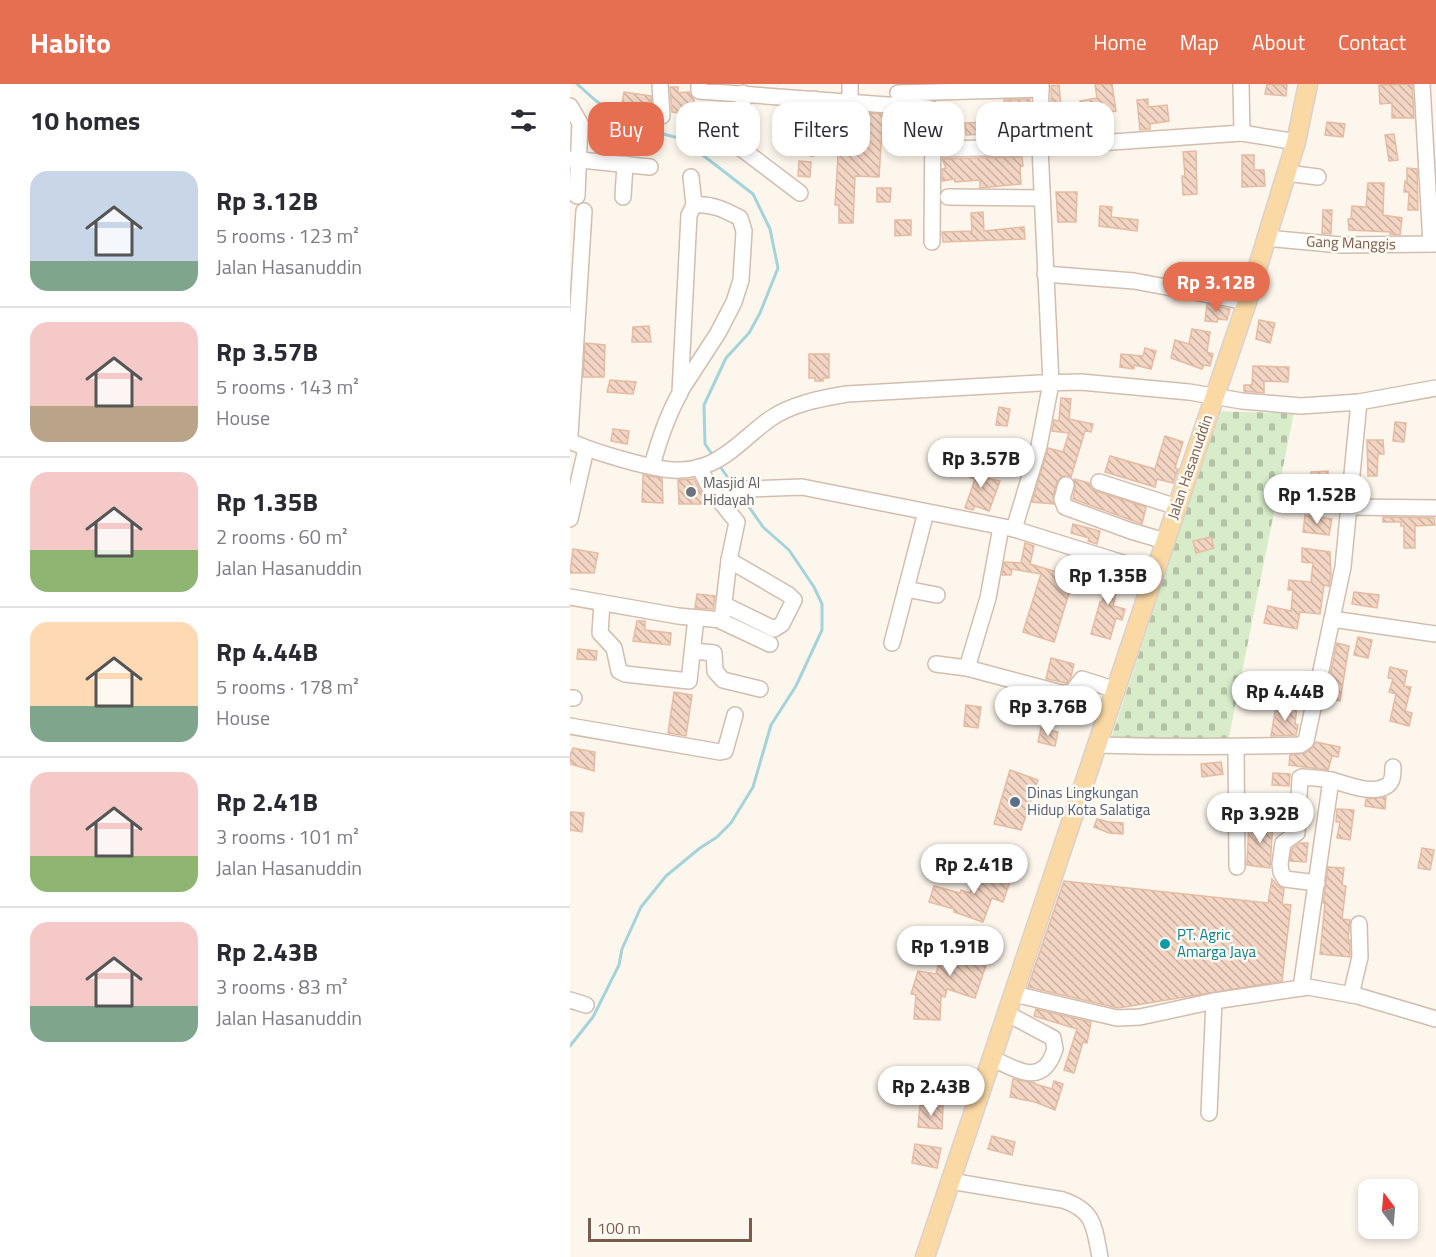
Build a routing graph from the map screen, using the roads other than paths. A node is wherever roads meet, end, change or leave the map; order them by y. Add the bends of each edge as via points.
1 (660, 84) edge
2 (699, 84) edge
3 (850, 84) edge
4 (1241, 84) edge
5 (1308, 84) edge
6 (1041, 87) edge
7 (940, 88) edge
8 (1427, 91) edge
9 (743, 93) junction
10 (898, 93) dead end
11 (814, 99) junction
12 (661, 102) edge
13 (814, 102) edge
14 (850, 102) joint
15 (1041, 102) edge
16 (570, 106) edge
17 (1242, 133) junction
18 (1114, 142) edge
19 (1296, 142) junction
20 (933, 156) edge
21 (1040, 156) edge
22 (575, 159) edge
23 (625, 164) junction
24 (650, 167) dead end
25 (1286, 173) junction
26 (691, 177) dead end
27 (1318, 177) dead end
28 (800, 193) dead end
29 (577, 196) dead end
30 (623, 197) dead end
31 (948, 197) dead end
32 (1042, 198) junction
33 (694, 205) junction
34 (584, 211) dead end
35 (1266, 238) junction
36 (932, 242) dead end
37 (1433, 244) edge
38 (1045, 274) junction
39 (1247, 302) junction
40 (1051, 383) junction
41 (1436, 388) edge
42 (680, 393) junction
43 (1215, 395) junction
44 (1359, 402) junction
45 (570, 435) edge
46 (570, 441) edge
47 (586, 449) junction
48 (705, 465) junction
49 (652, 466) junction
50 (1100, 482) dead end
51 (1066, 485) dead end
52 (719, 500) junction
53 (1177, 507) junction
54 (1348, 507) junction
55 (1436, 508) edge
56 (926, 512) junction
57 (570, 519) edge
58 (1008, 528) junction
59 (1165, 540) junction
60 (729, 560) junction
61 (1155, 573) junction
62 (906, 589) junction
63 (937, 595) dead end
64 (570, 597) edge
65 (602, 603) junction
66 (725, 604) junction
67 (696, 618) junction
68 (1332, 619) junction
69 (722, 621) junction
70 (1436, 634) edge
71 (892, 642) dead end
72 (770, 644) dead end
73 (693, 651) junction
74 (936, 664) dead end
75 (967, 668) junction
76 (759, 689) dead end
77 (1116, 690) junction
78 (735, 715) dead end
79 (570, 726) edge
80 (1097, 745) junction
81 (1236, 747) junction
82 (1393, 767) dead end
83 (1331, 780) junction
84 (1237, 867) dead end
85 (1317, 883) junction
86 (1359, 924) dead end
87 (1301, 988) junction
88 (1014, 994) junction
89 (1351, 995) junction
90 (570, 1000) edge
91 (1214, 1001) junction
92 (586, 1005) dead end
93 (1008, 1014) junction
94 (1436, 1019) edge
95 (993, 1059) junction
96 (1209, 1113) dead end
97 (950, 1181) junction
98 (925, 1257) edge
99 (1100, 1257) edge

1 - 12 street
2 - 9 street via 699,91
3 - 14 street
4 - 17 street
5 - 19 main road, Jalan Hasanuddin
6 - 7 street
6 - 15 street
7 - 10 street
8 - 37 street
9 - 11 street
9 - 28 street via 742,149
11 - 13 street
11 - 14 street
16 - 22 street via 580,123
17 - 18 street
17 - 19 street
19 - 25 main road, Jalan Hasanuddin
20 - 36 street
21 - 32 street
22 - 23 street
22 - 29 street
23 - 24 street
23 - 30 street
25 - 27 street
25 - 35 main road, Jalan Hasanuddin
26 - 33 street
31 - 32 street
32 - 38 street
33 - 42 street via 689,215
33 - 42 street via 723,208 740,218 744,231 741,280 718,333
34 - 45 street
35 - 37 street, Gang Manggis via 1341,245
35 - 39 main road, Jalan Hasanuddin
38 - 39 street via 1134,281
38 - 40 street
39 - 43 main road, Jalan Hasanuddin
40 - 43 street via 1081,382
40 - 48 street via 875,391 822,398 772,417 727,453
40 - 58 street via 1039,446
41 - 44 street
42 - 49 street via 671,408
43 - 44 street via 1301,406
43 - 53 main road, Jalan Hasanuddin
44 - 54 street
46 - 47 street
47 - 49 street
47 - 57 street
48 - 49 street via 678,471
48 - 52 street
50 - 53 street
51 - 59 street via 1061,502 1065,507
52 - 56 street via 741,491 802,487
52 - 60 street via 737,522
53 - 59 main road, Jalan Hasanuddin
54 - 55 street
54 - 68 street via 1343,567
56 - 58 street
56 - 62 street
58 - 61 street
58 - 75 street
59 - 61 main road, Jalan Hasanuddin
60 - 66 street
60 - 66 street via 794,600 782,624 774,629
61 - 77 main road, Jalan Hasanuddin
62 - 63 street
62 - 71 street
64 - 65 street
65 - 67 street
65 - 73 street via 600,633 614,648 619,670 626,674 689,681
66 - 69 street
67 - 69 street
67 - 73 street
68 - 70 street
68 - 81 street via 1306,741 1300,745
69 - 72 street
73 - 76 street via 714,653 715,671 723,680
74 - 75 street
75 - 77 street via 1061,693 1072,692 1082,679
77 - 80 main road, Jalan Hasanuddin
78 - 79 street via 728,746 720,752
80 - 81 street
80 - 88 main road, Jalan Hasanuddin
81 - 84 street
82 - 83 street via 1392,780 1385,787 1353,787
83 - 85 street
83 - 85 street via 1300,778 1297,833 1283,843 1280,864 1285,879
85 - 87 street
86 - 89 street via 1360,957
87 - 89 street
87 - 91 street
88 - 91 street via 1117,1018
88 - 93 main road, Jalan Hasanuddin
89 - 94 street
90 - 92 street
91 - 96 street
93 - 95 main road, Jalan Hasanuddin
93 - 95 street via 1053,1038 1055,1049 1045,1067 1036,1073 1023,1072
95 - 97 main road, Jalan Hasanuddin
97 - 98 main road, Jalan Hasanuddin
97 - 99 street via 1074,1204 1094,1222

